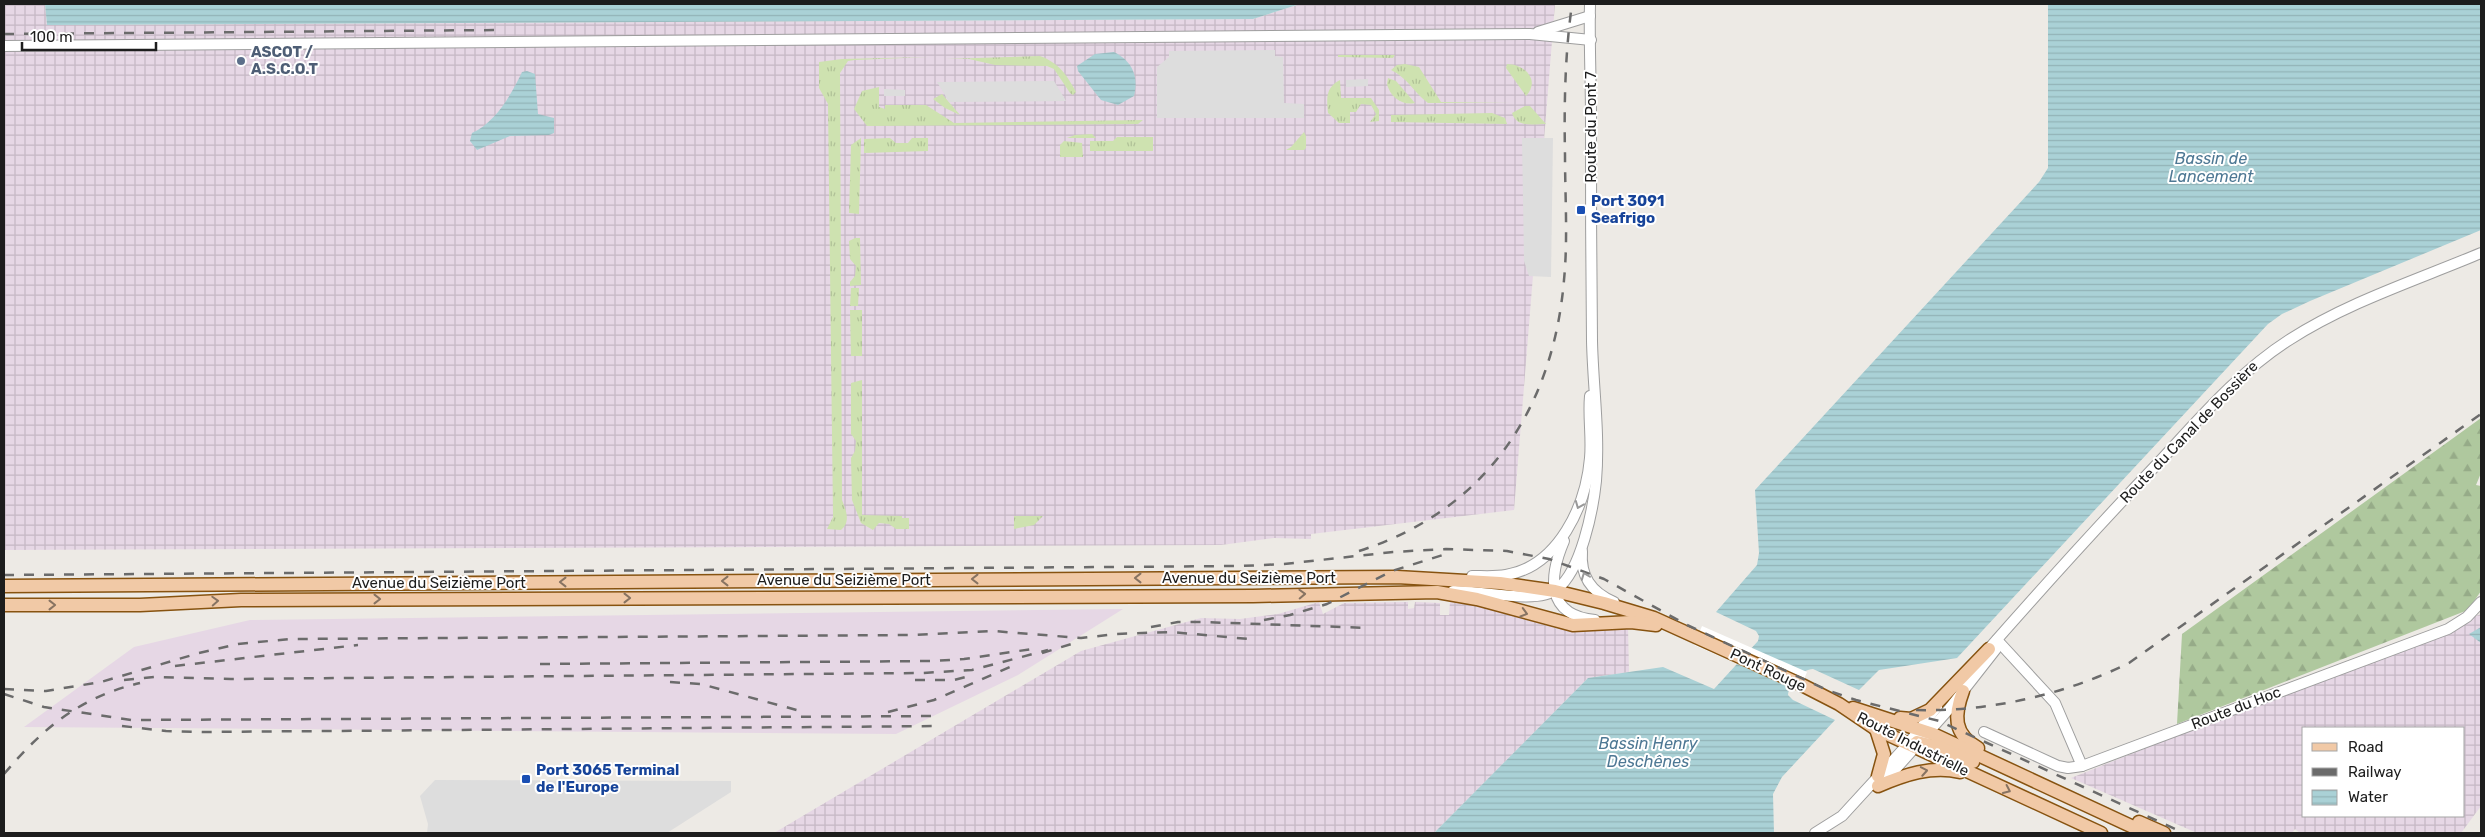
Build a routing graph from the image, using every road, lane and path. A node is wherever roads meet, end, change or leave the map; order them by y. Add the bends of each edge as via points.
1 (1590, 4) edge
2 (1590, 16) junction
3 (1530, 34) junction
4 (1591, 40) junction
5 (4, 46) edge
6 (2481, 253) edge
7 (1593, 370) junction
8 (1572, 521) junction
9 (1583, 540) junction
10 (1397, 577) junction
11 (4, 586) edge
12 (1555, 591) junction
13 (1437, 592) junction
14 (2481, 602) edge
15 (4, 606) edge
16 (1654, 618) junction
17 (1610, 622) junction
18 (1678, 630) junction
19 (1697, 638) joint
20 (1995, 644) junction
21 (1963, 691) junction
22 (1838, 704) joint
23 (1878, 722) junction
24 (1984, 732) dead end
25 (1919, 739) junction
26 (2082, 766) junction
27 (1974, 775) junction
28 (1878, 781) junction
29 (1815, 833) edge
30 (1834, 833) edge
31 (2101, 833) edge
32 (2146, 833) edge
33 (2164, 833) edge

1 - 2 street, Route du Pont 7
2 - 3 street
2 - 4 street, Route du Pont 7
3 - 4 street
3 - 5 street
4 - 7 street, Route du Pont 7
6 - 20 street, Route du Canal de Bossière via 2329,317 2264,357 2200,417
7 -> 8 street via 1588,478
7 - 9 street via 1597,412 1596,470 1594,496
8 - 10 street via 1548,553 1522,570 1506,575
8 - 12 street via 1554,565 1552,582
9 - 12 street via 1570,574
16 -> 9 street via 1609,600 1590,586 1582,570
10 -> 11 main road, Avenue du Seizième Port
10 - 12 main road, Avenue du Seizième Port via 1500,583
12 - 13 street via 1536,598 1470,590
12 - 16 main road, Avenue du Seizième Port
12 - 17 street via 1560,601 1576,615
15 -> 13 main road, Avenue du Seizième Port via 241,600 1253,596
13 -> 17 main road, Avenue du Seizième Port via 1477,599 1560,623
14 - 26 street, Route du Hoc via 2467,617 2448,629
16 - 18 main road, Avenue du Seizième Port
17 - 18 main road, Avenue du Seizième Port via 1642,623
18 - 19 main road, Avenue du Seizième Port
19 - 22 main road, Pont Rouge
20 - 21 street, Route du Canal de Bossière
20 - 23 main road via 1922,716
20 - 25 street, Route du Canal de Bossière via 1935,710
20 - 26 street via 2055,703
21 - 25 street, Route du Canal de Bossière
21 - 33 main road via 1957,720 1965,740
22 - 23 main road, Route Industrielle
23 - 25 main road, Route Industrielle
23 - 25 main road, Route Industrielle via 1908,725
23 - 28 main road via 1884,754
24 - 26 street, Route du Hoc via 2058,766
25 - 27 main road, Route Industrielle via 1931,754
25 - 28 street, Route du Canal de Bossière
25 - 32 main road, Route Industrielle
28 -> 27 main road via 1921,771 1954,770
27 -> 31 main road, Route Industrielle
28 - 29 street, Route du Canal de Bossière via 1842,816
28 - 30 street, Route du Canal de Bossière

